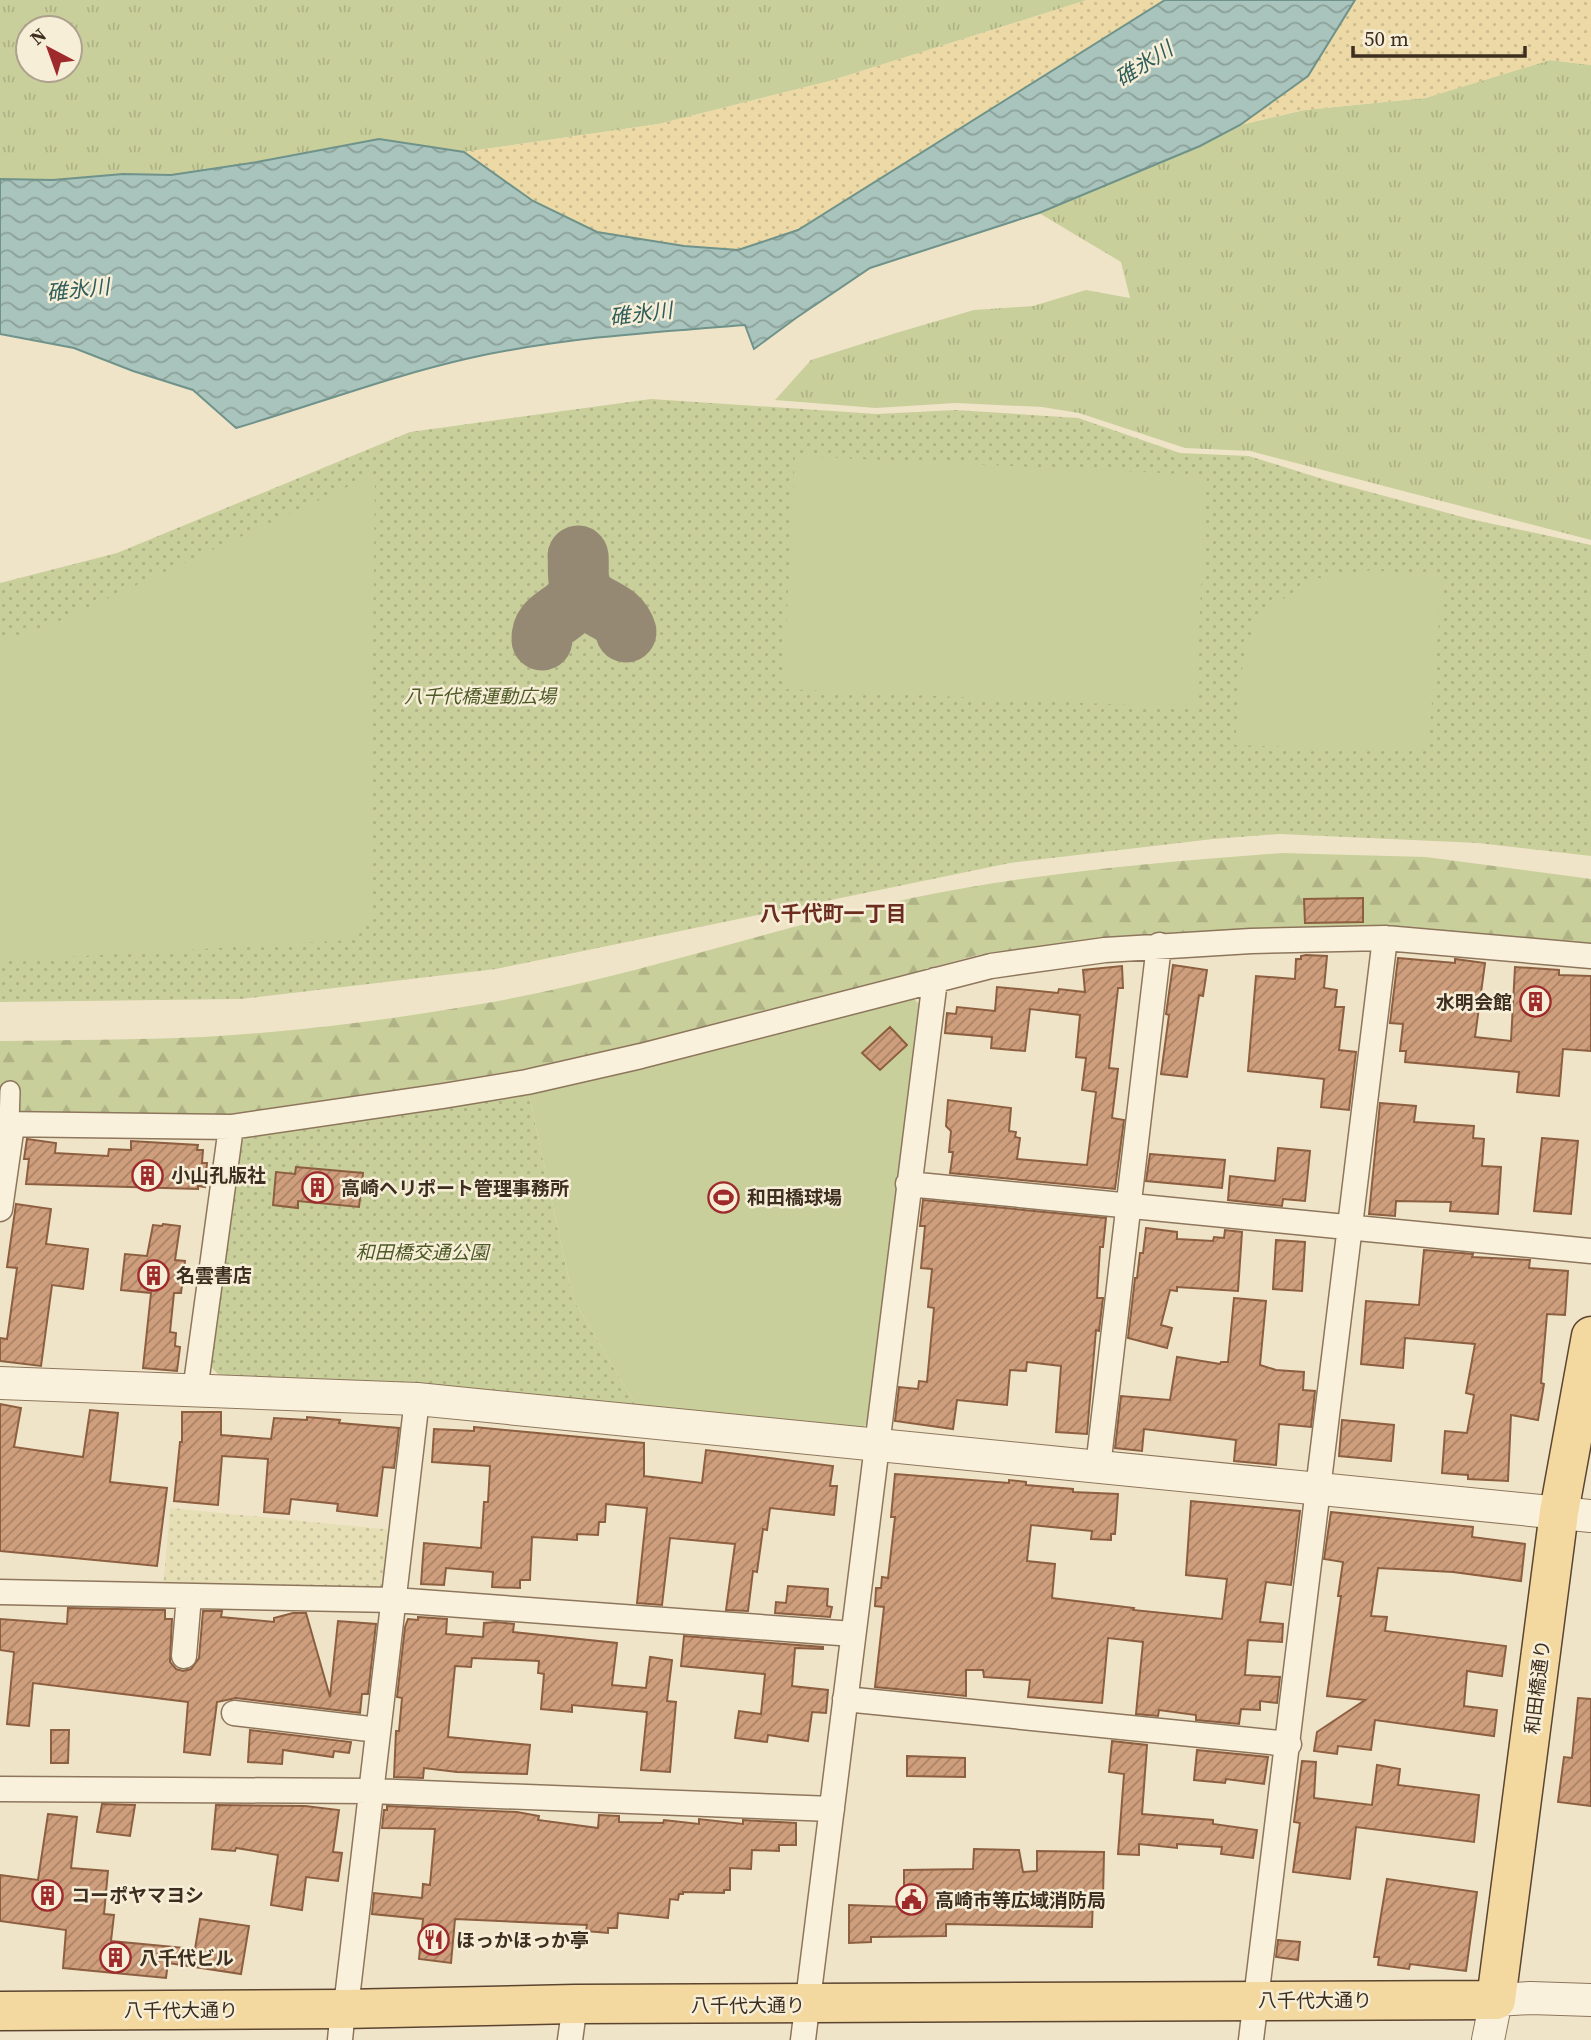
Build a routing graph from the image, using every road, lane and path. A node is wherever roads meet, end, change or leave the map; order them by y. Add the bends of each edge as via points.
1 (1385, 938) junction
2 (1159, 945) junction
3 (1591, 956) edge
4 (934, 980) junction
5 (10, 1091) dead end
6 (7, 1124) edge
7 (231, 1127) junction
8 (908, 1184) junction
9 (1128, 1206) junction
10 (0, 1209) edge
11 (1351, 1228) junction
12 (1591, 1251) edge
13 (1591, 1336) edge
14 (0, 1383) edge
15 (195, 1391) junction
16 (417, 1399) junction
17 (877, 1446) junction
18 (1098, 1467) junction
19 (1318, 1490) junction
20 (1575, 1514) edge
21 (0, 1592) edge
22 (189, 1596) junction
23 (394, 1600) junction
24 (853, 1634) junction
25 (184, 1656) dead end
26 (845, 1699) junction
27 (234, 1713) dead end
28 (378, 1730) junction
29 (1289, 1744) junction
30 (0, 1789) edge
31 (371, 1791) junction
32 (832, 1809) junction
33 (1255, 2000) junction
34 (1496, 2000) junction
35 (1591, 2000) edge
36 (0, 2011) edge
37 (573, 2022) edge
38 (805, 2022) edge
39 (342, 2024) edge
40 (1251, 2040) edge
41 (1488, 2040) edge

1 - 2 street
1 - 3 street
1 - 11 street
2 - 4 street via 991,966
2 - 9 street
4 - 7 street via 527,1082
4 - 8 street
5 - 6 street
6 - 7 street
6 - 10 street
7 - 15 street
8 - 9 street
8 - 17 street
9 - 11 street
9 - 18 street
11 - 12 street
11 - 19 street
13 - 20 main road, 和田橋通り
14 - 15 street
15 - 16 street
16 - 17 street
16 - 23 street
17 - 18 street
17 - 24 street
18 - 19 street
19 - 20 street
19 - 29 street
20 - 34 main road, 和田橋通り
21 - 22 street
22 - 23 street
22 - 25 street
23 - 24 street
23 - 28 street
24 - 26 street
26 - 29 street
26 - 32 street
27 - 28 street
28 - 31 street
29 - 33 street
30 - 31 street
31 - 32 street
31 - 39 street
32 - 38 street
33 - 34 main road, 八千代大通り
33 - 38 main road, 八千代大通り
33 - 40 street
34 - 35 street
34 - 41 street, 和田橋通り
36 - 39 main road, 八千代大通り
37 - 38 main road, 八千代大通り
37 - 39 main road, 八千代大通り

